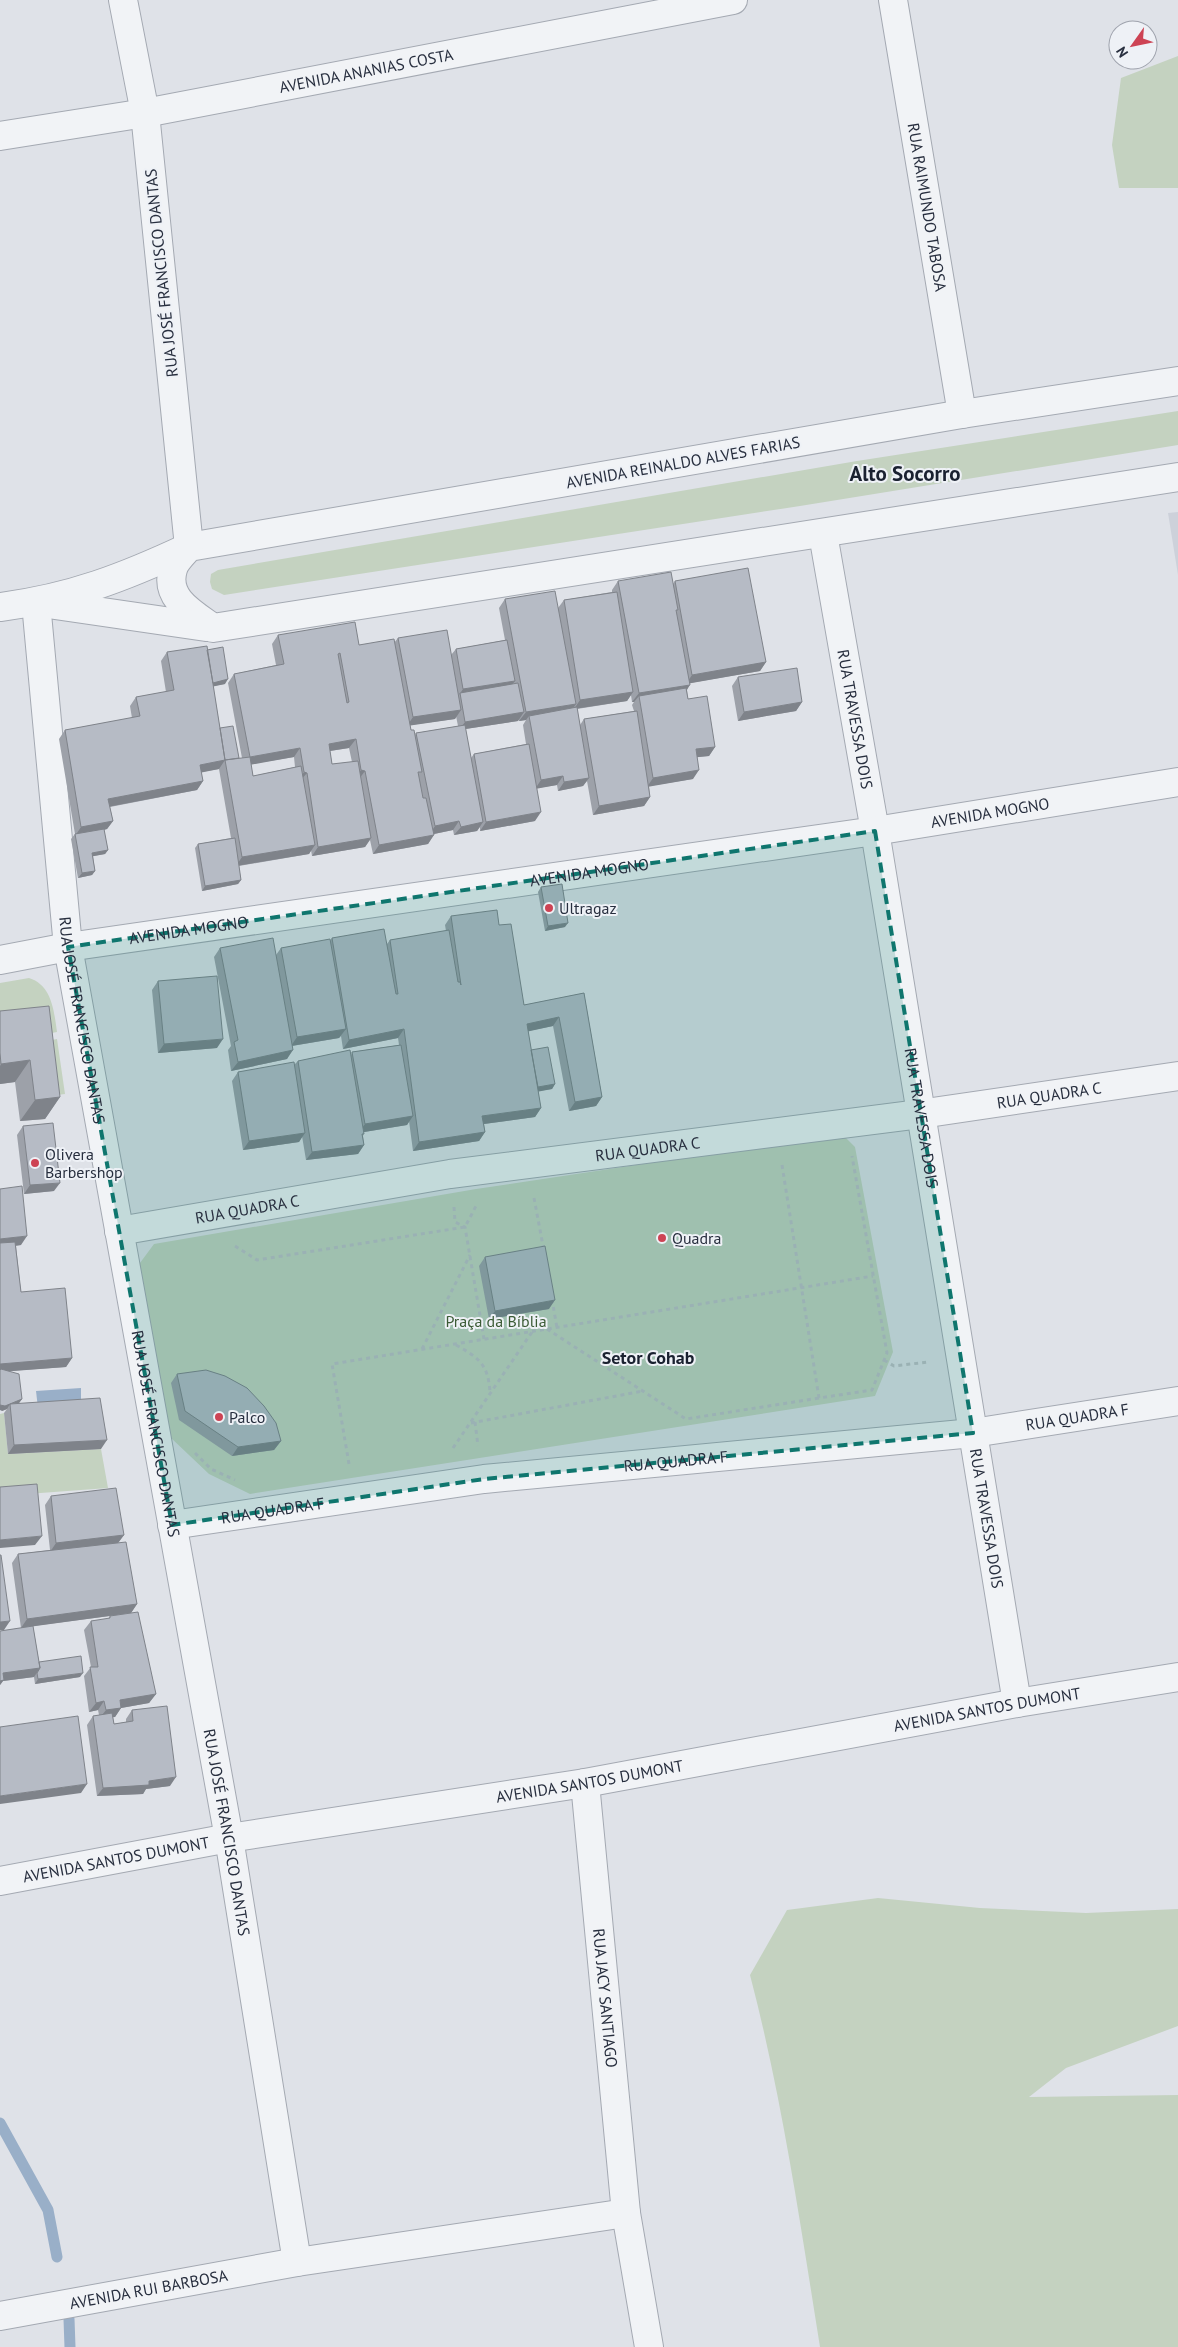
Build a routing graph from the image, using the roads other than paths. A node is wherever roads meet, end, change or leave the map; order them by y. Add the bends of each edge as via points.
1 (123, 0) edge
2 (733, 0) edge
3 (893, 0) edge
4 (145, 113) junction
5 (0, 136) edge
6 (1178, 381) edge
7 (962, 414) junction
8 (1178, 477) edge
9 (824, 534) junction
10 (189, 547) junction
11 (36, 603) junction
12 (0, 607) edge
13 (213, 628) junction
14 (1178, 782) edge
15 (876, 831) junction
16 (68, 947) junction
17 (0, 960) edge
18 (1178, 1076) edge
19 (920, 1114) junction
20 (119, 1231) junction
21 (1178, 1401) edge
22 (973, 1433) junction
23 (172, 1525) junction
24 (1178, 1676) edge
25 (1017, 1703) junction
26 (585, 1783) junction
27 (229, 1838) junction
28 (0, 1881) edge
29 (626, 2213) junction
30 (297, 2262) junction
31 (0, 2316) edge
32 (649, 2347) edge

1 - 4 street, RUA JOSÉ FRANCISCO DANTAS
2 - 4 street, AVENIDA ANANIAS COSTA
3 - 7 street, RUA RAIMUNDO TABOSA
4 - 5 street, AVENIDA ANANIAS COSTA
4 - 10 street, RUA JOSÉ FRANCISCO DANTAS
6 - 7 street, AVENIDA REINALDO ALVES FARIAS
7 - 10 street, AVENIDA REINALDO ALVES FARIAS
8 - 9 street, AVENIDA REINALDO ALVES FARIAS
9 - 13 street, AVENIDA REINALDO ALVES FARIAS
9 - 15 street, RUA TRAVESSA DOIS
10 - 11 street, AVENIDA REINALDO ALVES FARIAS via 125,577
10 - 13 street via 173,568 171,589 184,608
11 - 12 street, AVENIDA REINALDO ALVES FARIAS
11 - 13 street, AVENIDA REINALDO ALVES FARIAS
11 - 16 street, RUA JOSÉ FRANCISCO DANTAS
14 - 15 street, AVENIDA MOGNO
15 - 16 street, AVENIDA MOGNO
15 - 19 street, RUA TRAVESSA DOIS
16 - 17 street, AVENIDA MOGNO
16 - 20 street, RUA JOSÉ FRANCISCO DANTAS
18 - 19 street, RUA QUADRA C
19 - 20 street, RUA QUADRA C via 450,1174
19 - 22 street, RUA TRAVESSA DOIS
20 - 23 street, RUA JOSÉ FRANCISCO DANTAS
21 - 22 street, RUA QUADRA F
22 - 23 street, RUA QUADRA F via 484,1479
22 - 25 street, RUA TRAVESSA DOIS
23 - 27 street, RUA JOSÉ FRANCISCO DANTAS
24 - 25 street, AVENIDA SANTOS DUMONT
25 - 26 street, AVENIDA SANTOS DUMONT
26 - 27 street, AVENIDA SANTOS DUMONT
26 - 29 street, RUA JACY SANTIAGO
27 - 28 street, AVENIDA SANTOS DUMONT
27 - 30 street, RUA JOSÉ FRANCISCO DANTAS
29 - 30 street
29 - 32 street, RUA JACY SANTIAGO
30 - 31 street, AVENIDA RUI BARBOSA

